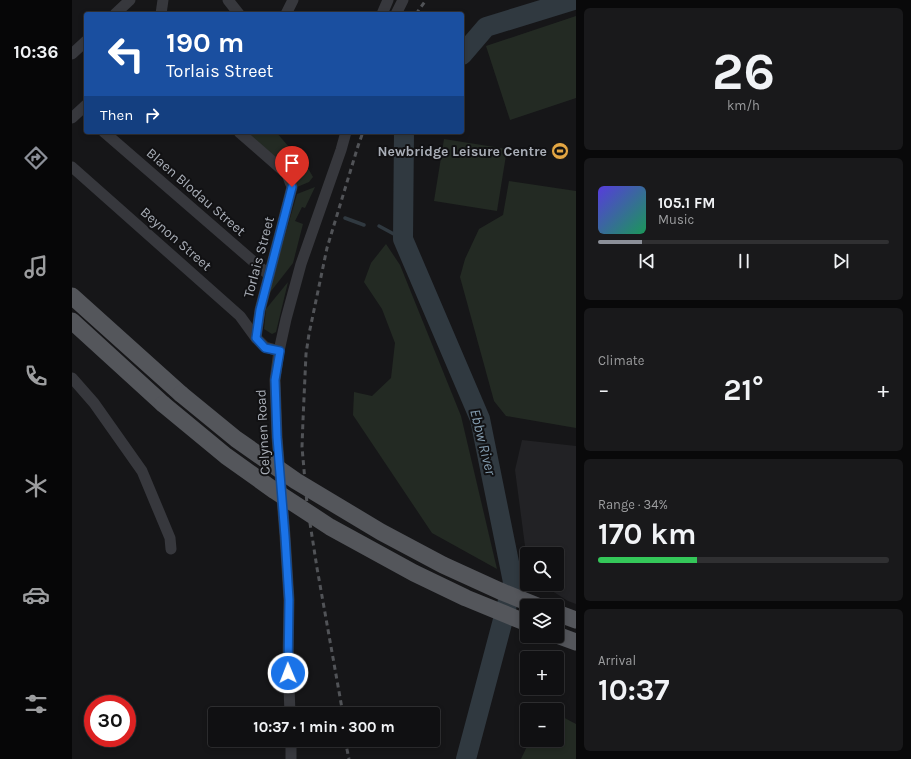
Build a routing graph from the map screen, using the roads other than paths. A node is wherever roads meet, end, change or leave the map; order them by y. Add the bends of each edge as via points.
1 (130, 0) edge
2 (163, 0) edge
3 (228, 0) edge
4 (293, 0) edge
5 (388, 0) edge
6 (402, 0) edge
7 (117, 12) edge
8 (161, 12) edge
9 (237, 12) edge
10 (287, 12) edge
11 (383, 12) edge
12 (397, 12) edge
13 (84, 43) edge
14 (72, 54) edge
15 (106, 134) edge
16 (240, 134) edge
17 (345, 134) edge
18 (72, 167) edge
19 (269, 275) junction
20 (72, 296) edge
21 (72, 321) edge
22 (256, 338) junction
23 (280, 351) junction
24 (72, 378) edge
25 (170, 549) dead end
26 (521, 599) edge
27 (564, 616) edge
28 (520, 620) edge
29 (576, 620) edge
30 (564, 638) edge
31 (576, 642) edge
32 (290, 707) edge
33 (291, 747) edge
34 (291, 759) edge

1 - 7 street
2 - 8 street
3 - 9 street
4 - 10 street
5 - 11 street
6 - 12 street
13 - 14 street
15 - 19 street, Blaen Blodau Street
16 - 19 street, Torlais Street via 287,174 292,187
17 - 23 street, Celynen Road via 300,264
18 - 22 street, Beynon Street via 240,316
19 - 22 street, Torlais Street
20 - 26 main road, bridge via 181,394 236,439 296,482 443,565
21 - 28 main road, bridge via 163,404 226,456 275,491 330,527 414,573
22 - 23 street via 265,348
23 - 32 street, Celynen Road via 275,380 289,600
24 - 25 street via 94,403 142,471 170,538
27 - 29 main road
30 - 31 main road
33 - 34 street

